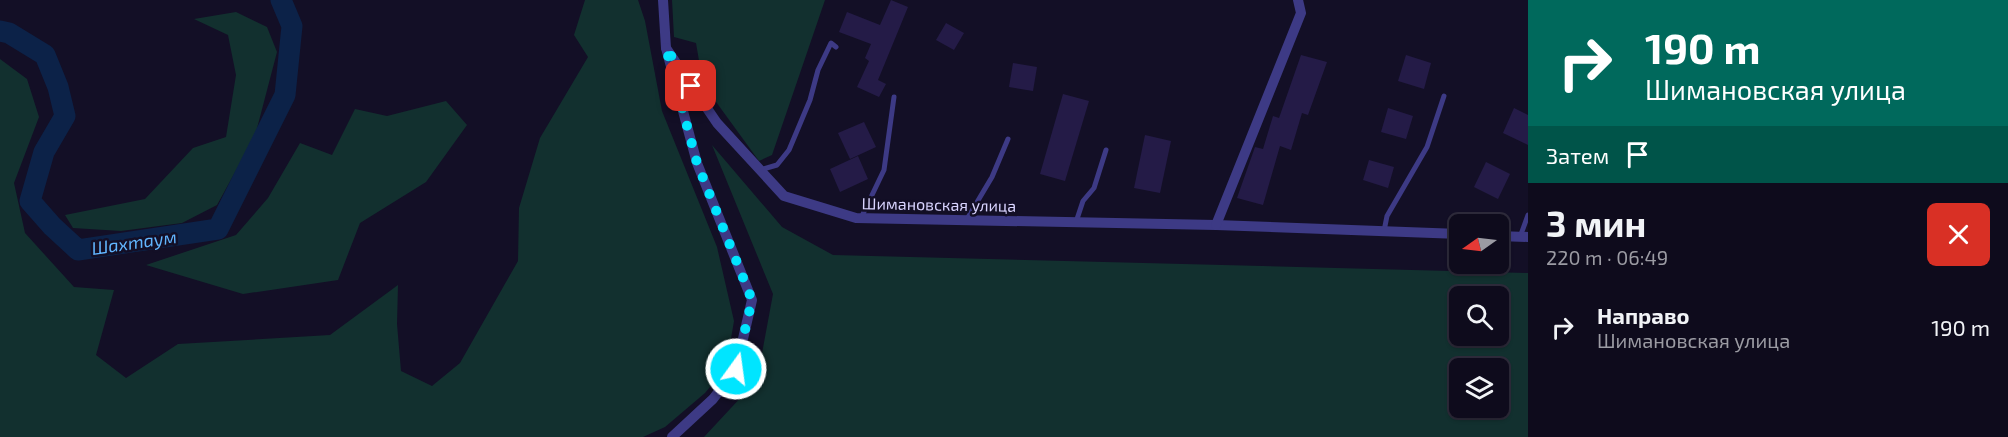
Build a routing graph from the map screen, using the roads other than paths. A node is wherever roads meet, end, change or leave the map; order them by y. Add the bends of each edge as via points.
1 (663, 0) edge
2 (1298, 0) edge
3 (836, 47) dead end
4 (666, 48) junction
5 (1444, 96) dead end
6 (894, 97) dead end
7 (1008, 139) dead end
8 (1106, 150) dead end
9 (758, 170) junction
10 (1528, 215) edge
11 (861, 218) junction
12 (966, 220) junction
13 (1076, 222) junction
14 (1216, 225) junction
15 (1384, 231) junction
16 (1449, 234) edge
17 (1509, 236) edge
18 (1524, 237) edge
19 (672, 437) edge

1 - 4 street
2 - 14 street via 1301,13
3 - 9 lane via 831,43 818,70 789,150 777,165
4 - 9 street, Шимановская улица via 717,123
4 - 19 street via 697,163 752,300 736,369 713,399
5 - 15 lane via 1427,147 1388,216
6 - 11 lane via 884,170
7 - 12 lane via 992,177
8 - 13 lane via 1094,188 1083,201
9 - 11 street, Шимановская улица via 784,196
10 - 18 lane
11 - 12 street, Шимановская улица
12 - 13 street, Шимановская улица
13 - 14 street, Шимановская улица
14 - 15 street, Шимановская улица
15 - 16 street, Шимановская улица
17 - 18 street

